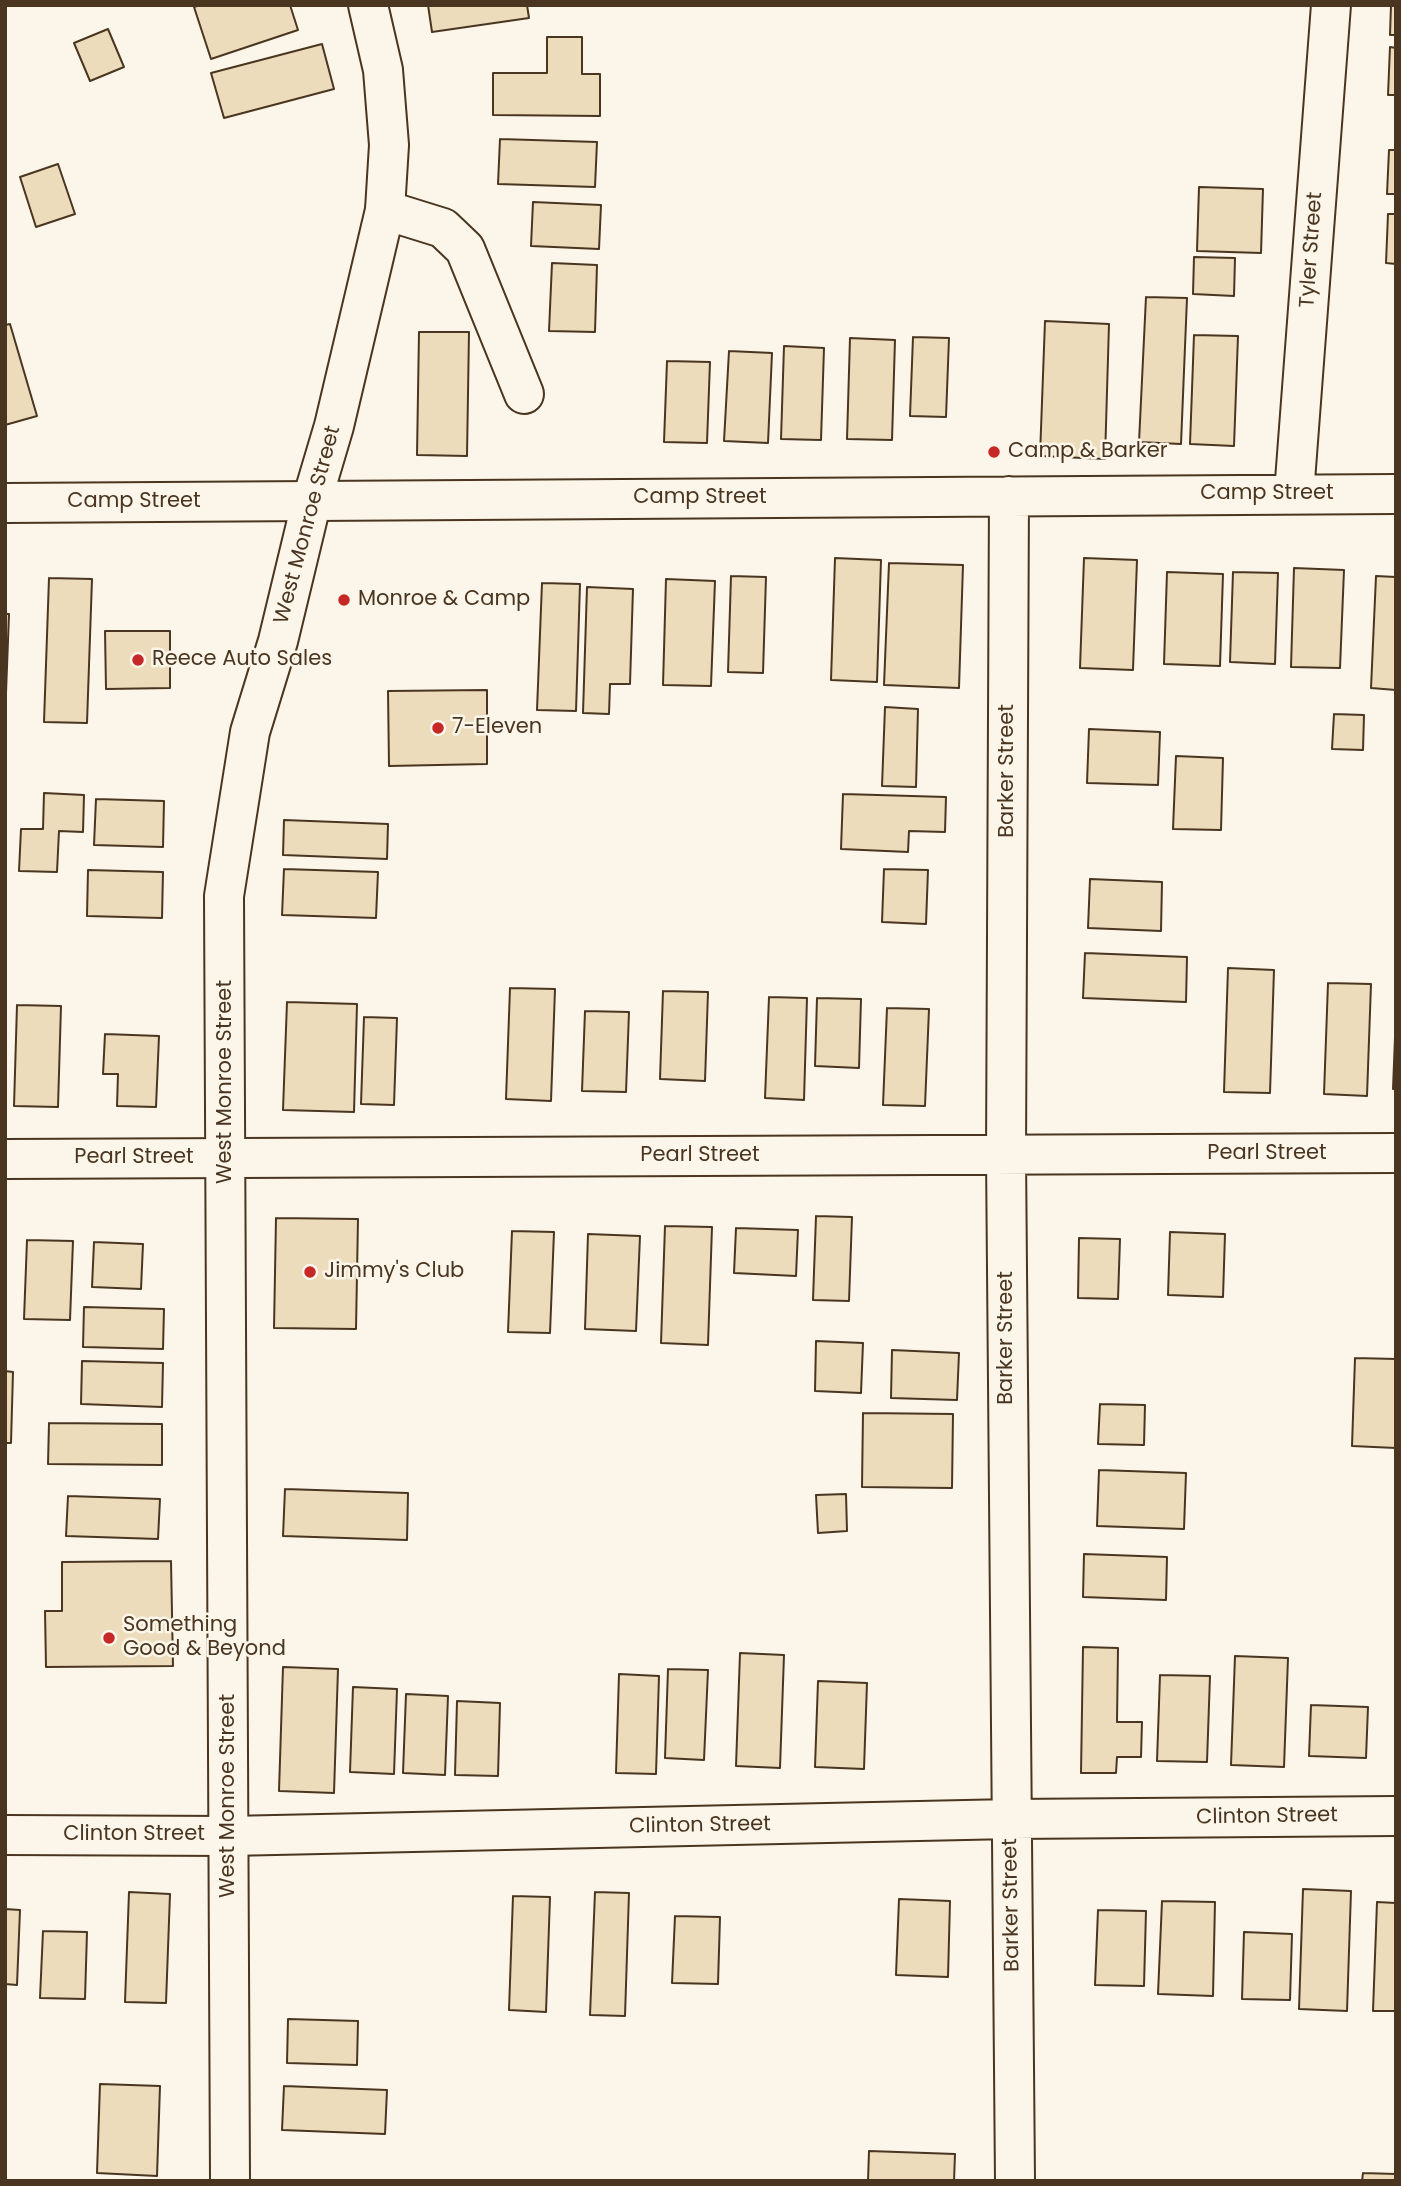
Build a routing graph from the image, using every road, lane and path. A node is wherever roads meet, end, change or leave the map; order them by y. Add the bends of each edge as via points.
1 (368, 5) edge
2 (1331, 5) edge
3 (385, 210) junction
4 (524, 394) dead end
5 (1294, 494) junction
6 (1396, 494) edge
7 (1009, 496) junction
8 (312, 500) junction
9 (5, 503) edge
10 (1396, 1153) edge
11 (1006, 1155) junction
12 (226, 1158) junction
13 (5, 1159) edge
14 (1396, 1816) edge
15 (1011, 1819) junction
16 (5, 1835) edge
17 (229, 1836) junction
18 (230, 2181) edge
19 (1015, 2181) edge

1 - 3 street, West Monroe Street via 383,69 389,145
2 - 5 street, Tyler Street
3 - 4 street via 443,228 465,249
3 - 8 street, West Monroe Street
5 - 6 street, Camp Street
5 - 7 street, Camp Street
7 - 8 street, Camp Street
7 - 11 street, Barker Street
8 - 9 street, Camp Street
8 - 12 street, West Monroe Street via 250,732 232,833 224,896
10 - 11 street, Pearl Street
11 - 12 street, Pearl Street
11 - 15 street, Barker Street
12 - 13 street, Pearl Street
12 - 17 street, West Monroe Street
14 - 15 street, Clinton Street
15 - 17 street, Clinton Street
15 - 19 street, Barker Street
16 - 17 street, Clinton Street
17 - 18 street, West Monroe Street

